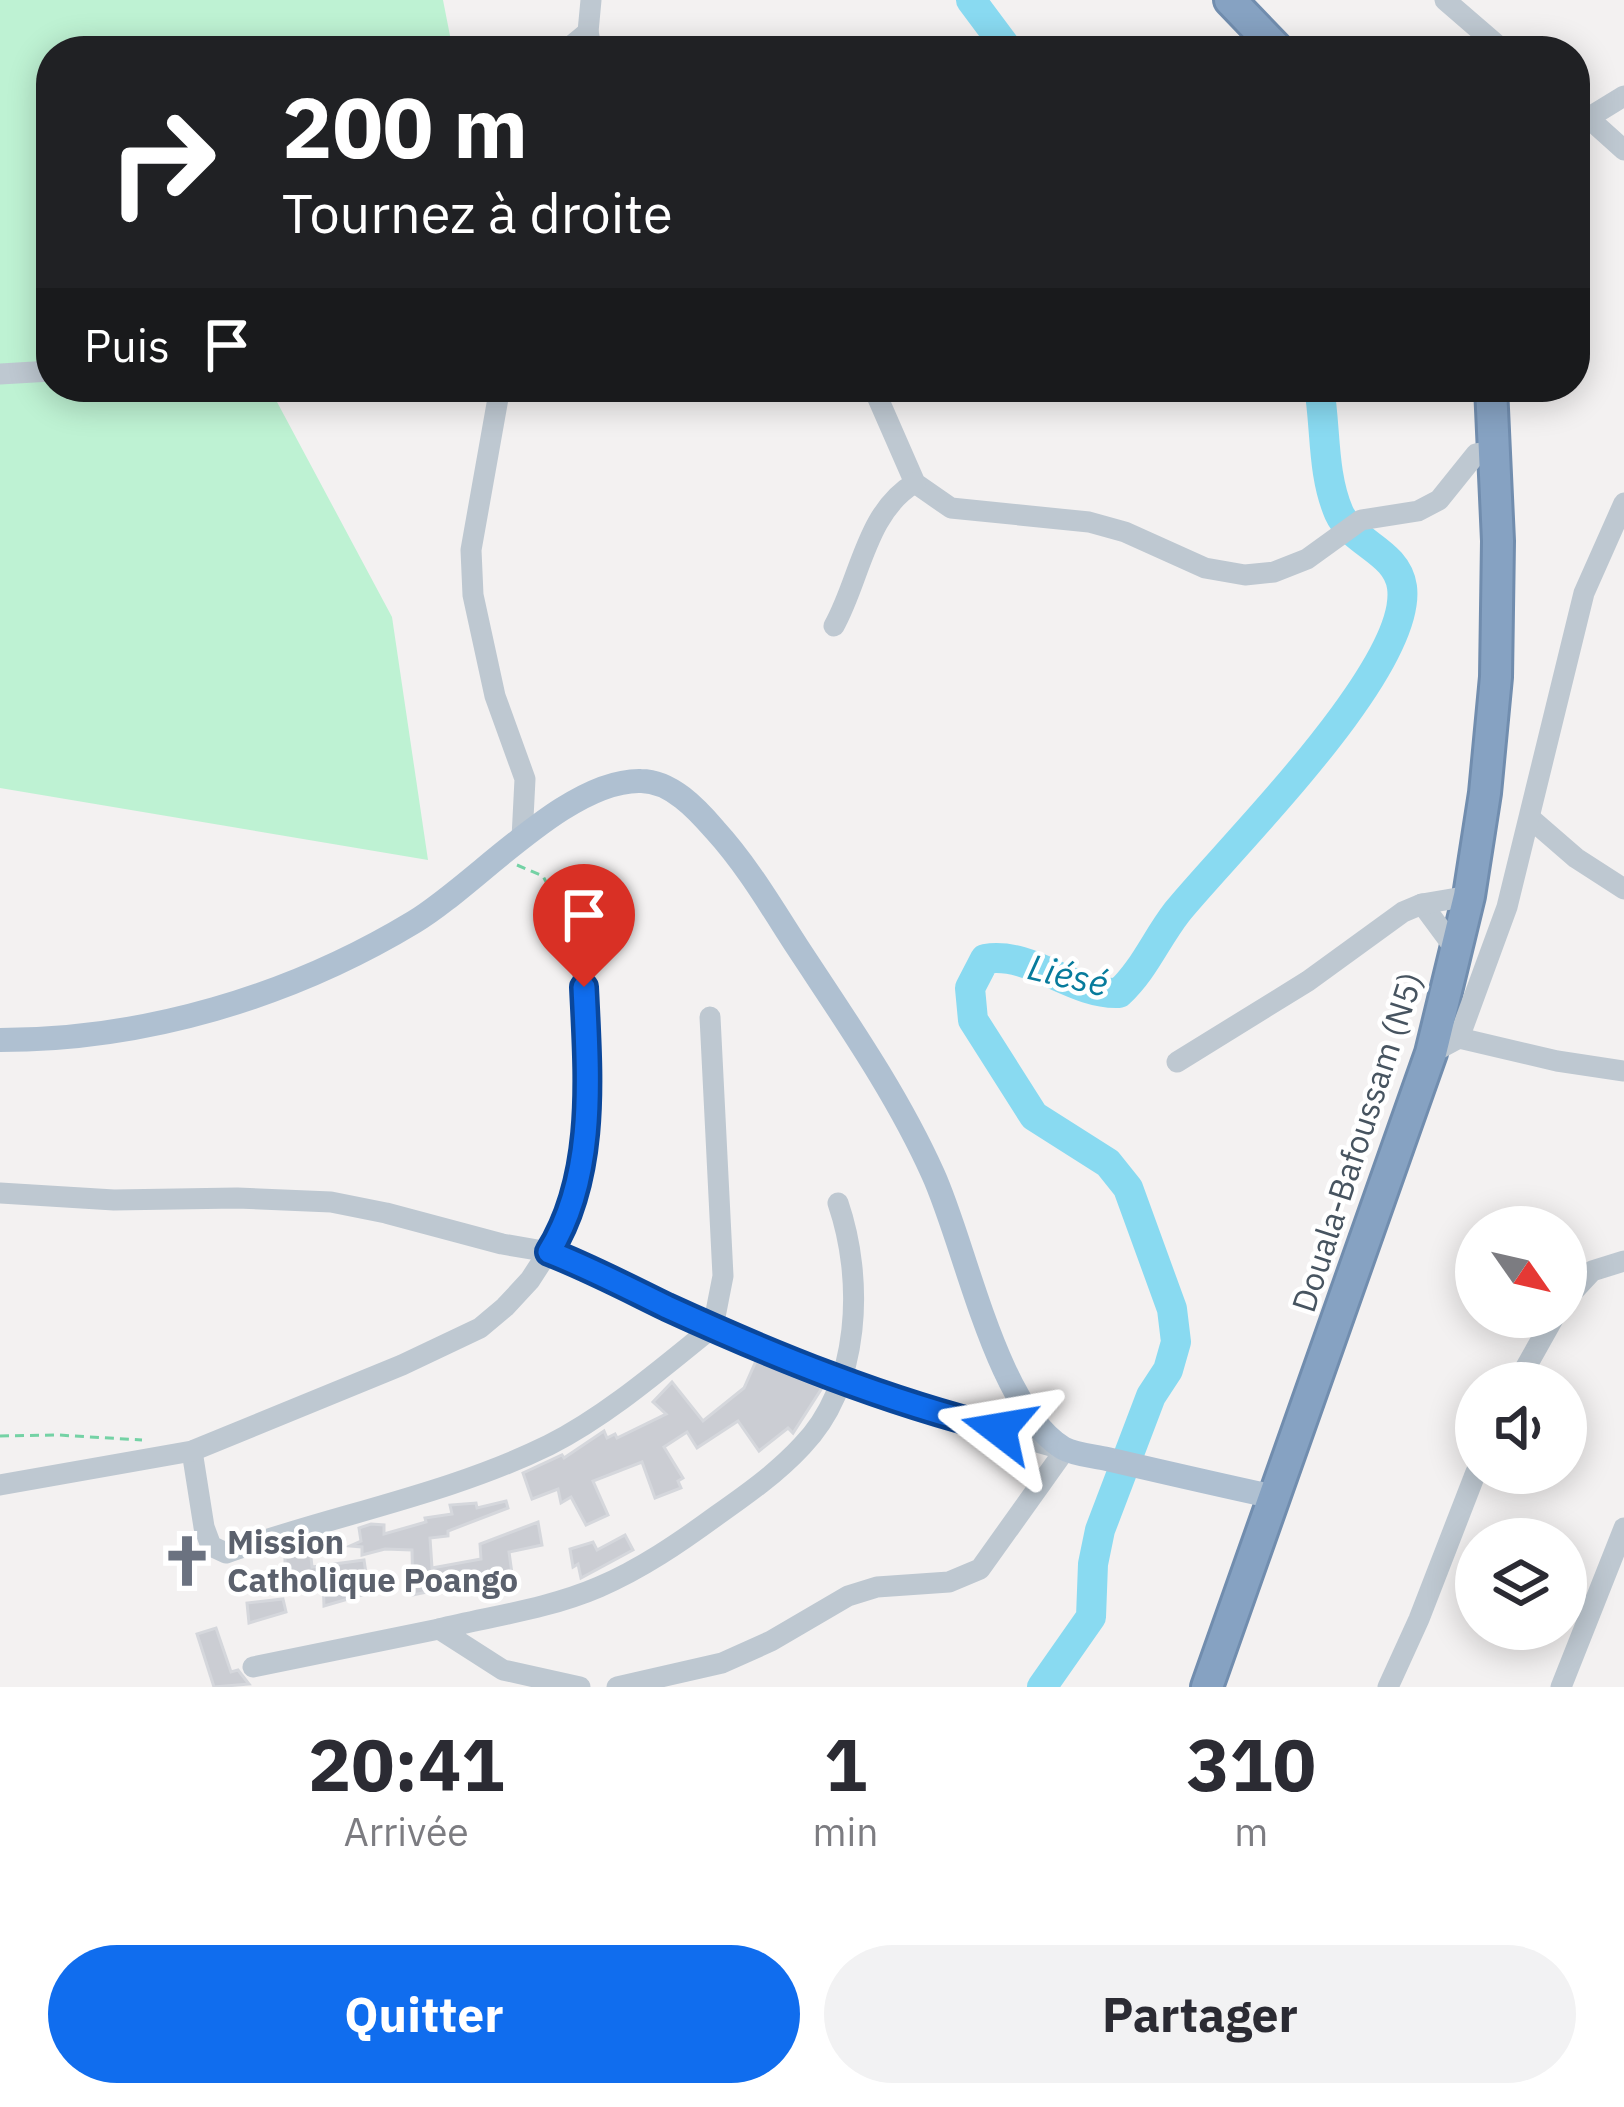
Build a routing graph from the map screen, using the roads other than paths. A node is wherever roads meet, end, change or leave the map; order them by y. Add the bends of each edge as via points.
1 (590, 0) edge
2 (1230, 0) edge
3 (1445, 0) edge
4 (590, 36) edge
5 (1265, 36) edge
6 (1487, 36) edge
7 (1624, 96) edge
8 (1590, 111) edge
9 (1590, 124) edge
10 (1624, 150) edge
11 (36, 371) edge
12 (0, 374) edge
13 (497, 402) edge
14 (880, 402) edge
15 (1492, 402) edge
16 (1496, 451) junction
17 (915, 483) junction
18 (1624, 503) edge
19 (834, 626) dead end
20 (1531, 819) junction
21 (522, 838) junction
22 (1624, 889) edge
23 (1469, 896) junction
24 (1422, 904) junction
25 (1456, 950) junction
26 (581, 954) road end
27 (710, 1017) dead end
28 (0, 1040) edge
29 (1445, 1045) junction
30 (1177, 1063) dead end
31 (1624, 1071) edge
32 (0, 1193) edge
33 (838, 1203) dead end
34 (549, 1252) junction
35 (1624, 1261) edge
36 (1587, 1276) edge
37 (713, 1327) junction
38 (839, 1379) junction
39 (1065, 1450) junction
40 (192, 1451) junction
41 (0, 1484) edge
42 (1467, 1494) edge
43 (1275, 1497) junction
44 (1624, 1528) edge
45 (439, 1629) junction
46 (253, 1667) dead end
47 (580, 1687) edge
48 (617, 1687) edge
49 (1207, 1687) edge
50 (1388, 1687) edge
51 (1561, 1687) edge

1 - 4 street
2 - 5 highway
3 - 6 street
7 - 8 street
9 - 10 street
11 - 12 street
13 - 21 street via 471,550 473,595 525,779
14 - 17 street
15 - 16 highway, Douala-Bafoussam (N5)
16 - 17 street via 1476,454 1439,500 1418,511 1360,520 1291,566 1245,575 1205,568 1089,522 951,508
16 - 23 highway, Douala-Bafoussam (N5) via 1496,677
17 - 19 street via 888,505
18 - 20 street via 1585,593
20 - 22 street
20 - 29 street via 1507,907
21 - 28 main road via 414,922 287,985 146,1025
21 - 39 main road via 573,802 642,781 681,796 713,828 891,1094 941,1194 1000,1364 1035,1421
23 - 24 street
23 - 25 highway, Douala-Bafoussam (N5)
24 - 25 street
24 - 30 street
25 - 29 highway, Douala-Bafoussam (N5)
26 - 34 street via 584,1148 577,1190
27 - 37 street via 723,1276
29 - 31 street
29 - 43 highway, Douala-Bafoussam (N5)
32 - 34 street via 331,1202
33 - 38 street via 854,1288
34 - 37 street
34 - 40 street via 480,1328
35 - 36 street
37 - 38 street
37 - 40 street via 583,1425 524,1456 226,1553 211,1546 204,1527
38 - 39 street
38 - 45 street via 802,1446 643,1566 542,1607
39 - 43 main road
39 - 48 street via 980,1569 950,1582 877,1586 722,1663
40 - 41 street
42 - 50 street
43 - 49 highway, Douala-Bafoussam (N5)
44 - 51 street
45 - 46 street
45 - 47 street via 503,1670

